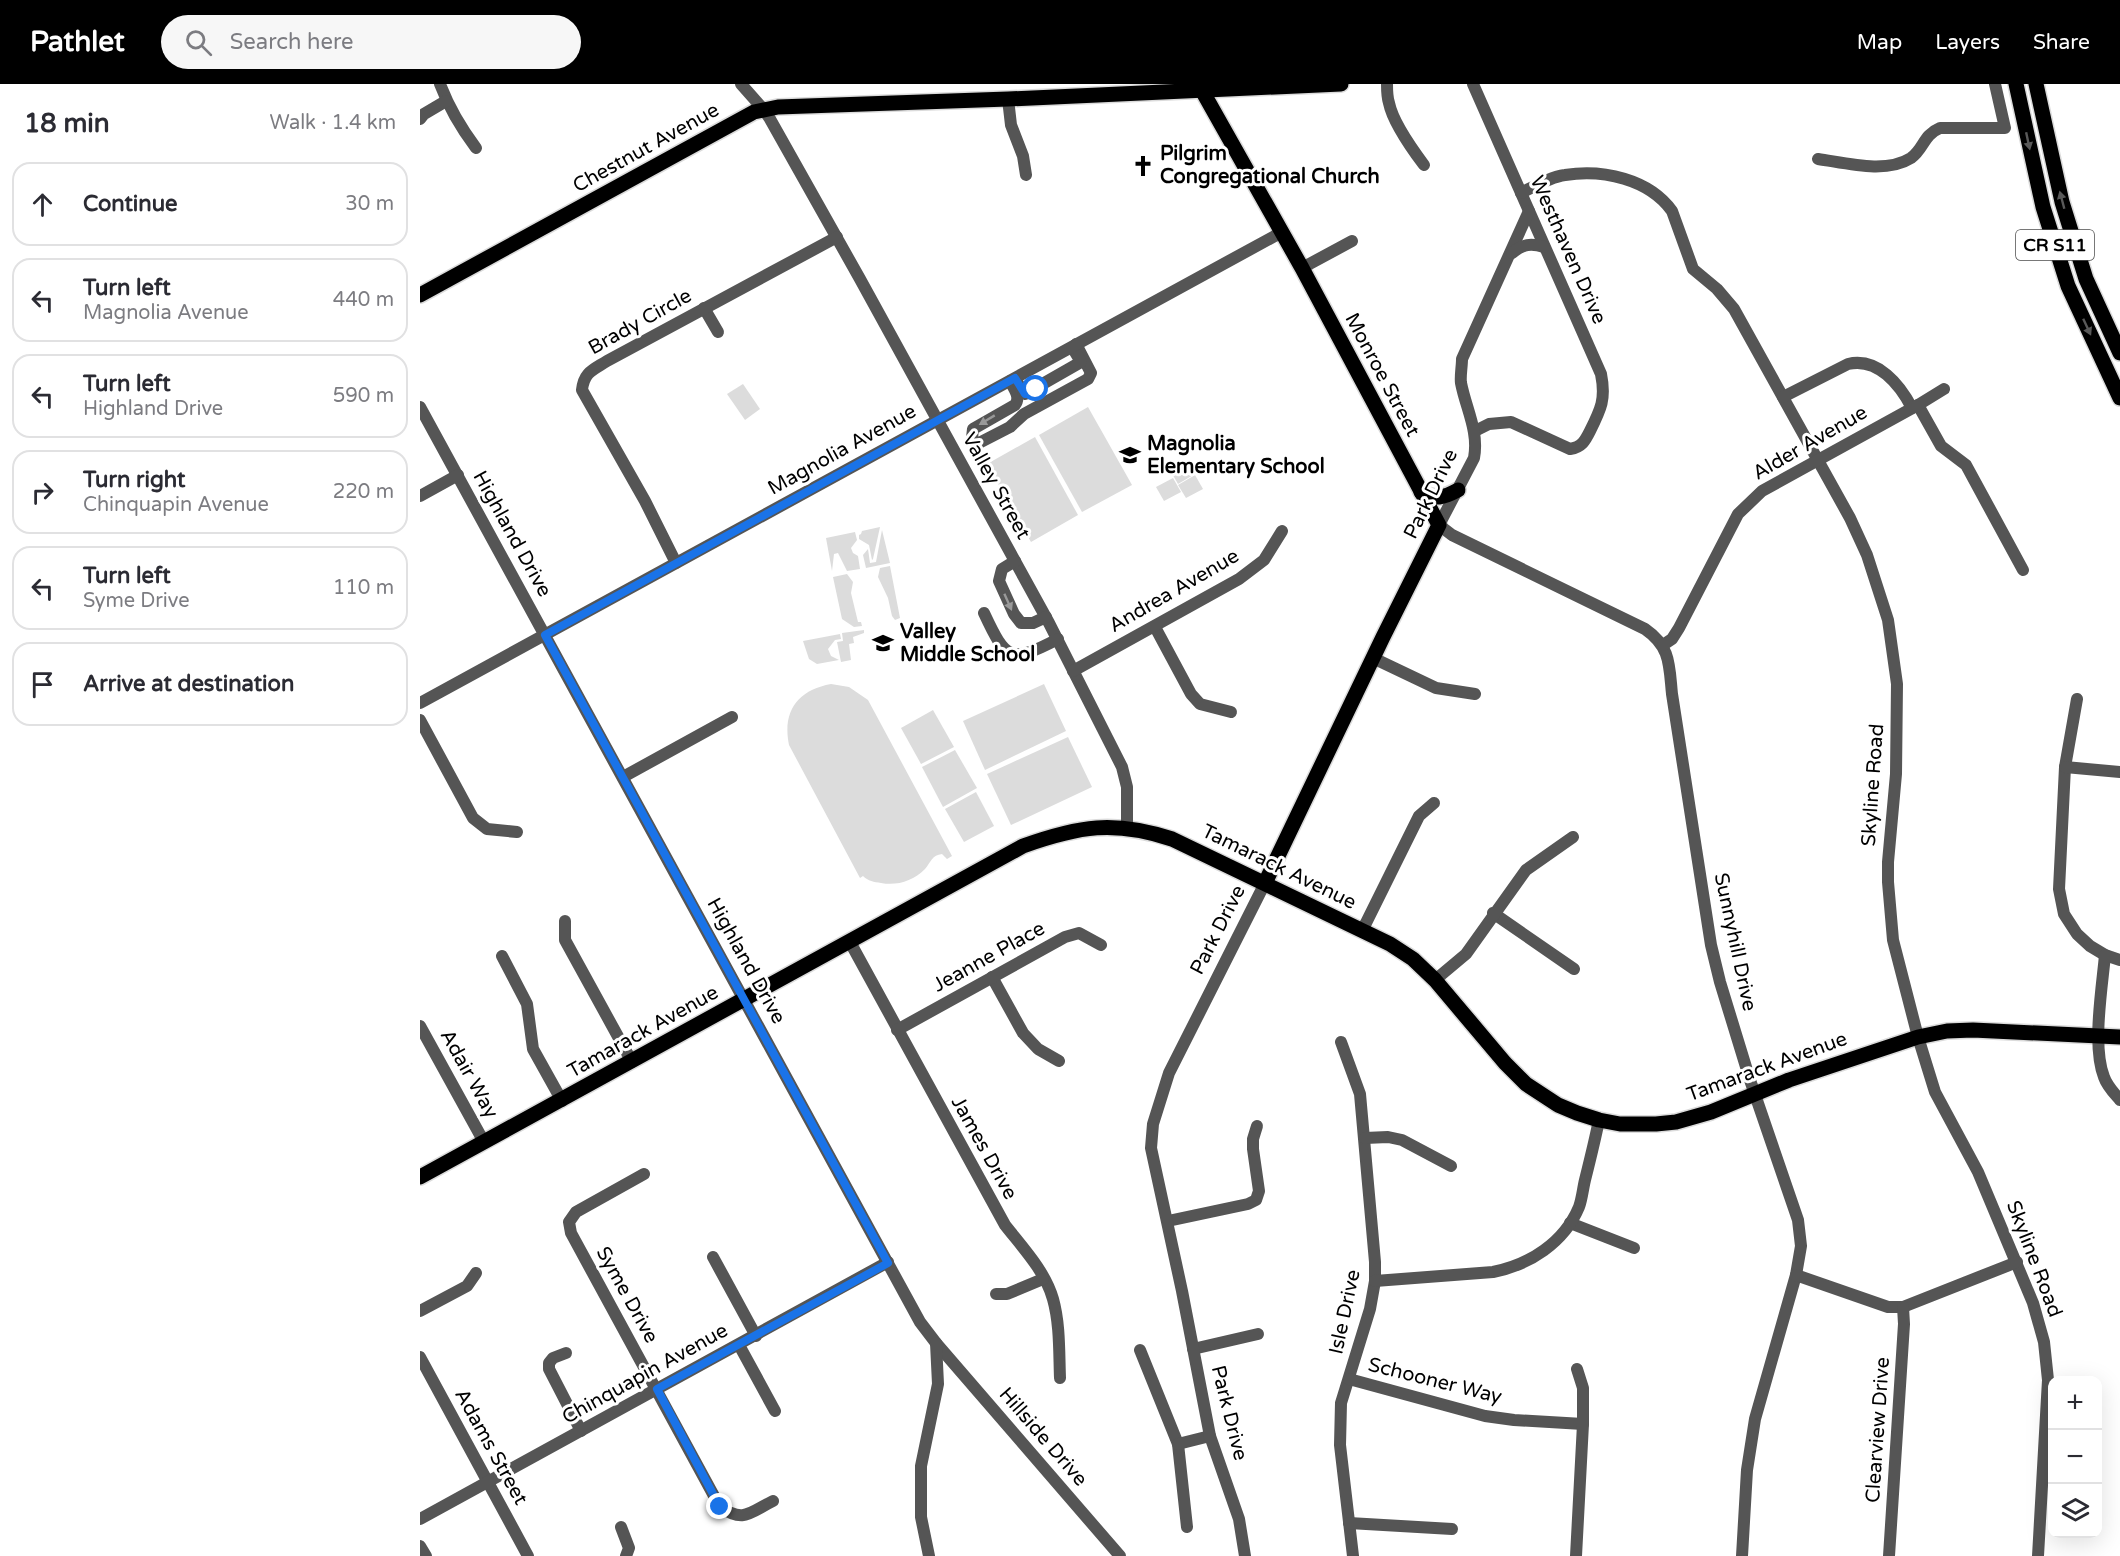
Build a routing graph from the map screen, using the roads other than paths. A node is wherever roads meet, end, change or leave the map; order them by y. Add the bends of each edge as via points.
1 (440, 84) edge
2 (741, 84) edge
3 (1341, 84) edge
4 (1387, 84) edge
5 (1473, 84) edge
6 (1995, 84) edge
7 (2016, 84) edge
8 (2036, 84) edge
9 (1200, 87) edge
10 (1008, 99) junction
11 (446, 101) junction
12 (764, 110) junction
13 (420, 119) edge
14 (476, 148) dead end
15 (1818, 159) dead end
16 (1424, 165) dead end
17 (1026, 175) dead end
18 (1521, 193) junction
19 (1529, 211) junction
20 (1282, 232) junction
21 (837, 237) junction
22 (1352, 241) dead end
23 (1544, 247) junction
24 (1512, 253) junction
25 (1302, 268) junction
26 (420, 295) edge
27 (704, 308) junction
28 (717, 332) dead end
29 (1074, 346) junction
30 (2120, 353) edge
31 (1012, 380) junction
32 (1944, 389) dead end
33 (1025, 394) junction
34 (1783, 397) junction
35 (2120, 398) edge
36 (420, 407) edge
37 (1915, 407) junction
38 (1032, 410) junction
39 (938, 420) junction
40 (1474, 430) junction
41 (1818, 460) junction
42 (458, 475) junction
43 (1458, 490) junction
44 (1421, 492) junction
45 (420, 496) edge
46 (1439, 525) junction
47 (1282, 531) dead end
48 (1015, 561) junction
49 (676, 563) junction
50 (2023, 570) dead end
51 (984, 612) dead end
52 (1046, 617) junction
53 (1155, 627) junction
54 (545, 635) junction
55 (1058, 639) junction
56 (1663, 645) junction
57 (1373, 658) junction
58 (1073, 671) junction
59 (1475, 694) dead end
60 (2077, 699) dead end
61 (420, 703) edge
62 (1231, 712) dead end
63 (732, 717) dead end
64 (420, 720) edge
65 (2065, 767) junction
66 (2120, 772) edge
67 (623, 777) junction
68 (1434, 803) dead end
69 (1127, 828) junction
70 (517, 832) dead end
71 (1573, 837) dead end
72 (1265, 883) junction
73 (1494, 913) junction
74 (565, 921) dead end
75 (1362, 931) junction
76 (850, 942) junction
77 (1101, 945) dead end
78 (2105, 955) junction
79 (502, 956) dead end
80 (2120, 960) edge
81 (1574, 969) dead end
82 (992, 977) junction
83 (1435, 980) junction
84 (745, 1000) junction
85 (420, 1026) edge
86 (897, 1030) junction
87 (2099, 1036) junction
88 (1918, 1037) junction
89 (2120, 1037) edge
90 (1341, 1042) dead end
91 (1059, 1060) dead end
92 (632, 1062) junction
93 (1755, 1094) junction
94 (2120, 1100) edge
95 (562, 1101) junction
96 (1599, 1120) junction
97 (1257, 1126) dead end
98 (1365, 1138) junction
99 (484, 1142) junction
100 (1451, 1166) dead end
101 (644, 1174) dead end
102 (420, 1177) edge
103 (1168, 1221) junction
104 (1570, 1223) junction
105 (1634, 1248) dead end
106 (713, 1257) dead end
107 (888, 1263) junction
108 (2017, 1263) junction
109 (476, 1273) dead end
110 (1796, 1275) junction
111 (1043, 1279) junction
112 (1375, 1281) junction
113 (996, 1294) dead end
114 (1903, 1307) junction
115 (420, 1311) edge
116 (1258, 1334) dead end
117 (756, 1335) junction
118 (936, 1343) junction
119 (739, 1345) junction
120 (1192, 1349) junction
121 (1140, 1350) dead end
122 (566, 1353) dead end
123 (420, 1357) edge
124 (1576, 1370) dead end
125 (1060, 1378) dead end
126 (1349, 1379) junction
127 (657, 1389) junction
128 (775, 1411) dead end
129 (1582, 1424) junction
130 (581, 1431) junction
131 (1209, 1436) junction
132 (1178, 1444) junction
133 (487, 1482) junction
134 (773, 1501) dead end
135 (420, 1519) edge
136 (1349, 1523) junction
137 (621, 1527) dead end
138 (1187, 1527) dead end
139 (1452, 1529) dead end
140 (420, 1546) edge
141 (928, 1555) edge
142 (426, 1556) edge
143 (528, 1556) edge
144 (626, 1556) edge
145 (1120, 1556) edge
146 (1245, 1556) edge
147 (1353, 1556) edge
148 (1576, 1556) edge
149 (1742, 1556) edge
150 (1889, 1556) edge
151 (2038, 1556) edge

1 - 11 street
2 - 12 street, Valley Street
3 - 9 main road, Chestnut Avenue
4 - 16 street via 1392,111
5 - 18 street, Westhaven Drive
6 - 15 street via 2005,128 1940,128 1930,132 1912,157 1898,163 1869,167
7 -> 35 main road, CR S11 via 2043,207 2068,286
30 -> 8 main road, CR S11 via 2086,279 2062,202
9 - 10 main road, Chestnut Avenue
9 - 20 main road, Monroe Street
10 - 12 main road, Chestnut Avenue
10 - 17 street via 1011,125
11 - 13 street
11 - 14 street
12 - 21 street, Valley Street
12 - 26 main road, Chestnut Avenue
18 - 19 street, Westhaven Drive
18 - 34 street, Skyline Road via 1554,178 1575,174 1603,174 1648,189 1672,211 1693,269 1734,309
19 - 23 street, Westhaven Drive
19 - 24 street, Park Drive
20 - 25 main road, Monroe Street
20 - 29 street, Magnolia Avenue
21 - 27 street, Brady Circle
21 - 39 street, Valley Street
22 - 25 street
23 - 24 street via 1527,244
23 - 40 street, Westhaven Drive via 1601,374 1602,405 1586,441 1577,448 1570,449 1511,422
24 - 40 street, Park Drive via 1462,359 1461,381
25 - 44 main road, Monroe Street
27 - 28 street
27 - 49 street, Brady Circle via 583,379 582,390
29 - 31 street, Magnolia Avenue
29 - 33 street via 1081,362
29 - 38 street via 1091,373 1088,380
31 - 33 street
31 -> 38 street via 1017,402 973,429 972,438 977,444
31 - 39 street, Magnolia Avenue
32 - 37 street, Alder Avenue
33 - 38 street
34 - 37 street via 1858,361 1872,365 1891,379
34 - 41 street, Skyline Road
36 - 42 street, Highland Drive
37 - 41 street, Alder Avenue
37 - 50 street via 1941,446 1966,465
39 - 48 street, Valley Street
39 - 49 street, Magnolia Avenue
40 - 43 street, Park Drive via 1474,458
41 - 56 street, Alder Avenue via 1762,491 1738,514 1679,628
41 - 88 street, Skyline Road via 1867,555 1888,620 1897,684 1896,774 1888,883 1893,940
42 - 45 street
42 - 54 street, Highland Drive
43 - 44 main road via 1434,499
43 - 46 street, Park Drive
44 - 46 main road, Monroe Street
46 - 56 street, Monroe Street via 1452,535 1645,629
46 - 57 main road, Park Drive
47 - 53 street, Andrea Avenue via 1264,560 1239,579
48 - 52 street, Valley Street
48 -> 52 street via 1002,569 999,581 1014,614 1021,623
49 - 54 street, Magnolia Avenue
51 - 55 street via 998,642 1018,655
52 - 55 street, Valley Street
53 - 58 street, Andrea Avenue
53 - 62 street via 1191,694 1200,704
54 - 61 street, Magnolia Avenue
54 - 67 street, Highland Drive
55 - 58 street, Valley Street
56 - 93 street, Sunnyhill Drive via 1711,945
57 - 59 street via 1436,688
57 - 72 main road, Park Drive
58 - 69 street, Valley Street via 1122,767 1127,787
60 - 65 street
63 - 67 street
64 - 70 street via 472,818 487,829
65 - 66 street
65 - 78 street via 2059,889 2062,905 2077,934
67 - 84 street, Highland Drive
68 - 75 street via 1419,816
69 - 72 main road, Tamarack Avenue via 1172,838
69 - 76 main road, Tamarack Avenue via 1081,828 1023,846
71 - 73 street via 1526,870
72 - 75 main road, Tamarack Avenue
72 - 103 street, Park Drive via 1162,1092 1151,1148
73 - 81 street
73 - 83 street via 1466,954
74 - 92 street via 565,940
75 - 83 main road, Tamarack Avenue via 1413,959
76 - 84 main road, Tamarack Avenue
76 - 86 street, James Drive
77 - 82 street, Jeanne Place via 1079,933 1065,937
78 - 80 street
78 - 87 street
79 - 95 street via 527,1004 533,1049
82 - 86 street, Jeanne Place
82 - 91 street via 1023,1033 1038,1049
83 - 96 main road, Tamarack Avenue via 1526,1084 1558,1105
84 - 92 main road, Tamarack Avenue
84 - 107 street, Highland Drive
85 - 99 street, Adair Way
86 - 111 street, James Drive via 1005,1225
87 - 88 main road, Tamarack Avenue via 1973,1030
87 - 89 main road, Tamarack Avenue
87 - 94 street via 2103,1077
88 - 93 main road, Tamarack Avenue
88 - 108 street, Skyline Road via 1935,1092 1978,1172
90 - 98 street, Isle Drive via 1360,1094
92 - 95 main road, Tamarack Avenue
93 - 96 main road, Tamarack Avenue via 1676,1122 1620,1124
93 - 110 street, Sunnyhill Drive via 1798,1220 1801,1246
95 - 99 main road, Tamarack Avenue
96 - 104 street via 1579,1206
97 - 103 street via 1253,1139 1259,1191 1256,1200
98 - 100 street via 1402,1140
98 - 112 street, Isle Drive
99 - 102 main road, Tamarack Avenue
101 - 127 street, Syme Drive via 576,1212 569,1222 571,1233
103 - 120 street, Park Drive
104 - 105 street
104 - 112 street via 1551,1245 1508,1269
106 - 117 street
107 - 117 street, Chinquapin Avenue
107 - 118 street, Highland Drive
108 - 114 street
108 - 151 street, Skyline Road via 2044,1342 2048,1380
109 - 115 street via 466,1286
110 - 114 street via 1888,1307
110 - 149 street, Sunnyhill Drive via 1755,1419 1747,1470
111 - 113 street via 1007,1294
111 - 125 street, James Drive via 1057,1321
112 - 126 street, Isle Drive
114 - 150 street, Clearview Drive
116 - 120 street
117 - 119 street, Chinquapin Avenue
118 - 141 street via 936,1394 921,1466 921,1517
118 - 145 street, Hillside Drive
119 - 127 street, Chinquapin Avenue
119 - 128 street
120 - 131 street, Park Drive
121 - 132 street
122 - 130 street via 553,1358 549,1369
123 - 133 street, Adams Street
124 - 129 street via 1582,1388
126 - 129 street, Schooner Way via 1485,1416
126 - 136 street, Isle Drive via 1341,1403 1340,1445
127 - 130 street, Chinquapin Avenue
127 - 134 street, Syme Drive via 720,1507 734,1516 744,1515
129 - 148 street
130 - 133 street, Chinquapin Avenue
131 - 132 street
131 - 146 street, Park Drive via 1239,1519
132 - 138 street
133 - 135 street, Chinquapin Avenue
133 - 143 street, Adams Street
136 - 139 street
136 - 147 street, Isle Drive
137 - 144 street via 629,1548
140 - 142 street

